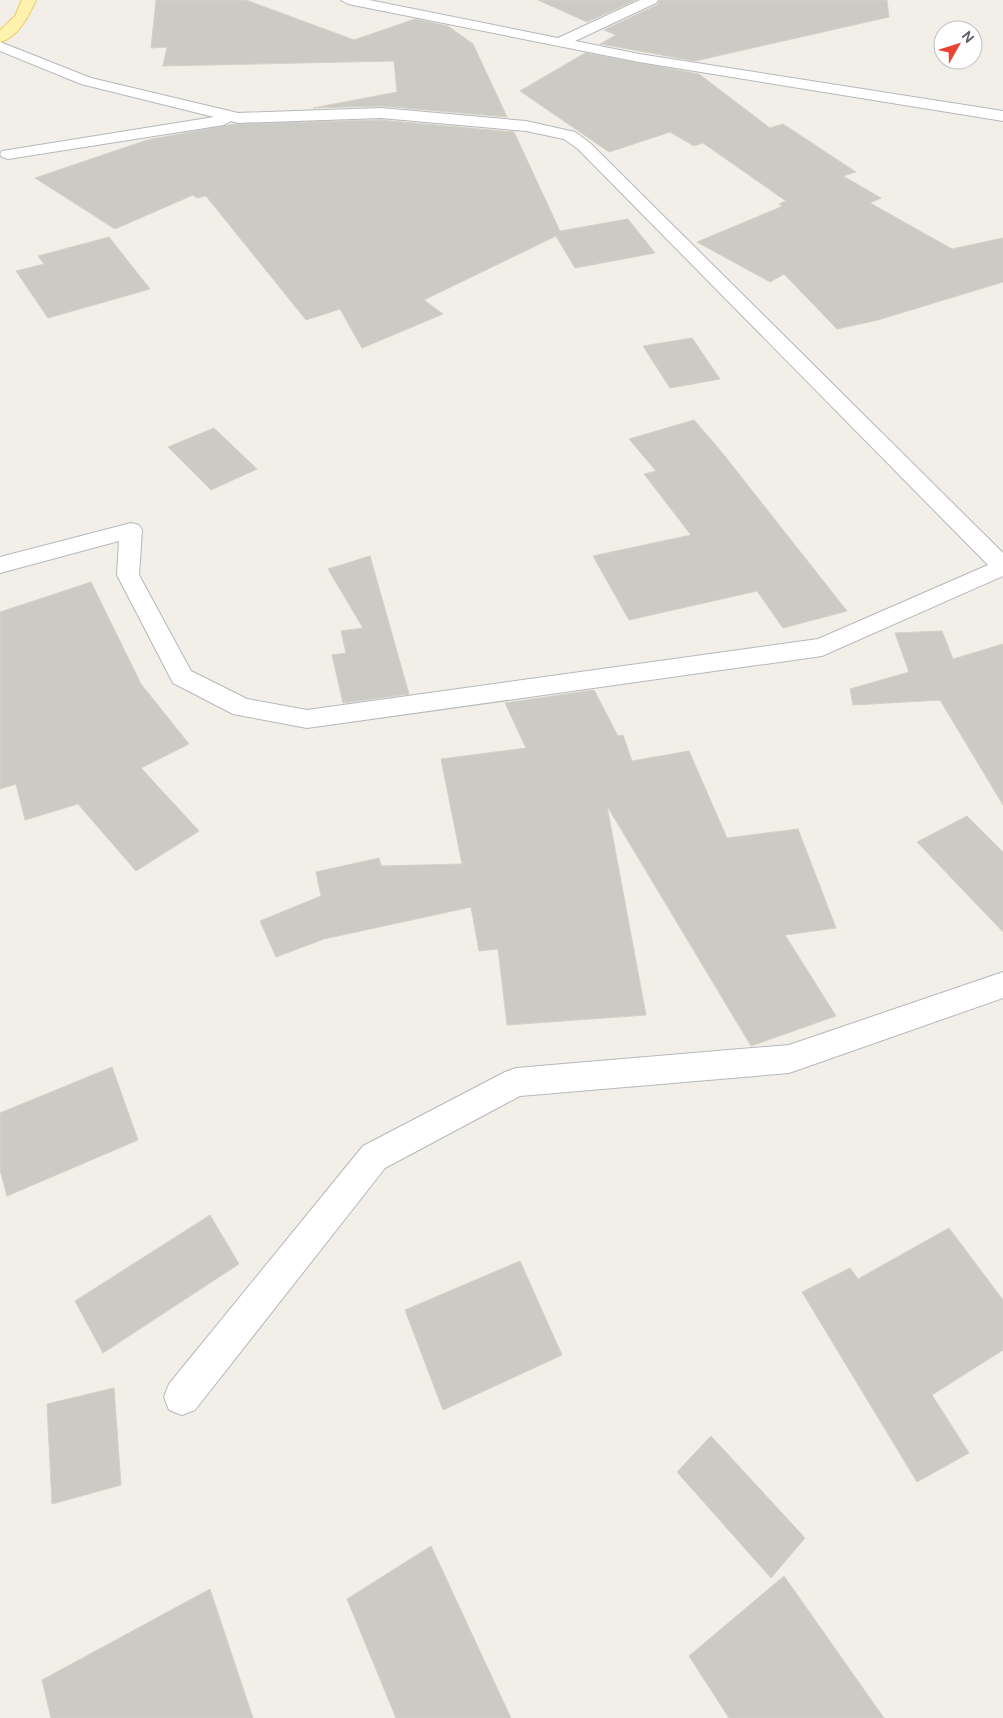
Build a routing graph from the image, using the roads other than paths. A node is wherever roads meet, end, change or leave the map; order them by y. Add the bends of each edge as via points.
1 (29, 0) edge
2 (348, 0) edge
3 (651, 0) edge
4 (0, 38) edge
5 (558, 43) junction
6 (0, 46) edge
7 (1003, 116) edge
8 (238, 118) junction
9 (8, 154) dead end
10 (0, 565) edge
11 (1003, 567) edge
12 (1003, 985) edge
13 (182, 1397) dead end

1 - 4 main road via 21,18
2 - 5 street
3 - 5 street
5 - 7 street
6 - 8 street via 86,81
8 - 9 street
8 - 11 street via 381,112 526,126 570,135
10 - 11 street via 131,530 128,575 182,676 242,707 307,719 822,647
12 - 13 street via 789,1059 516,1082 374,1158

